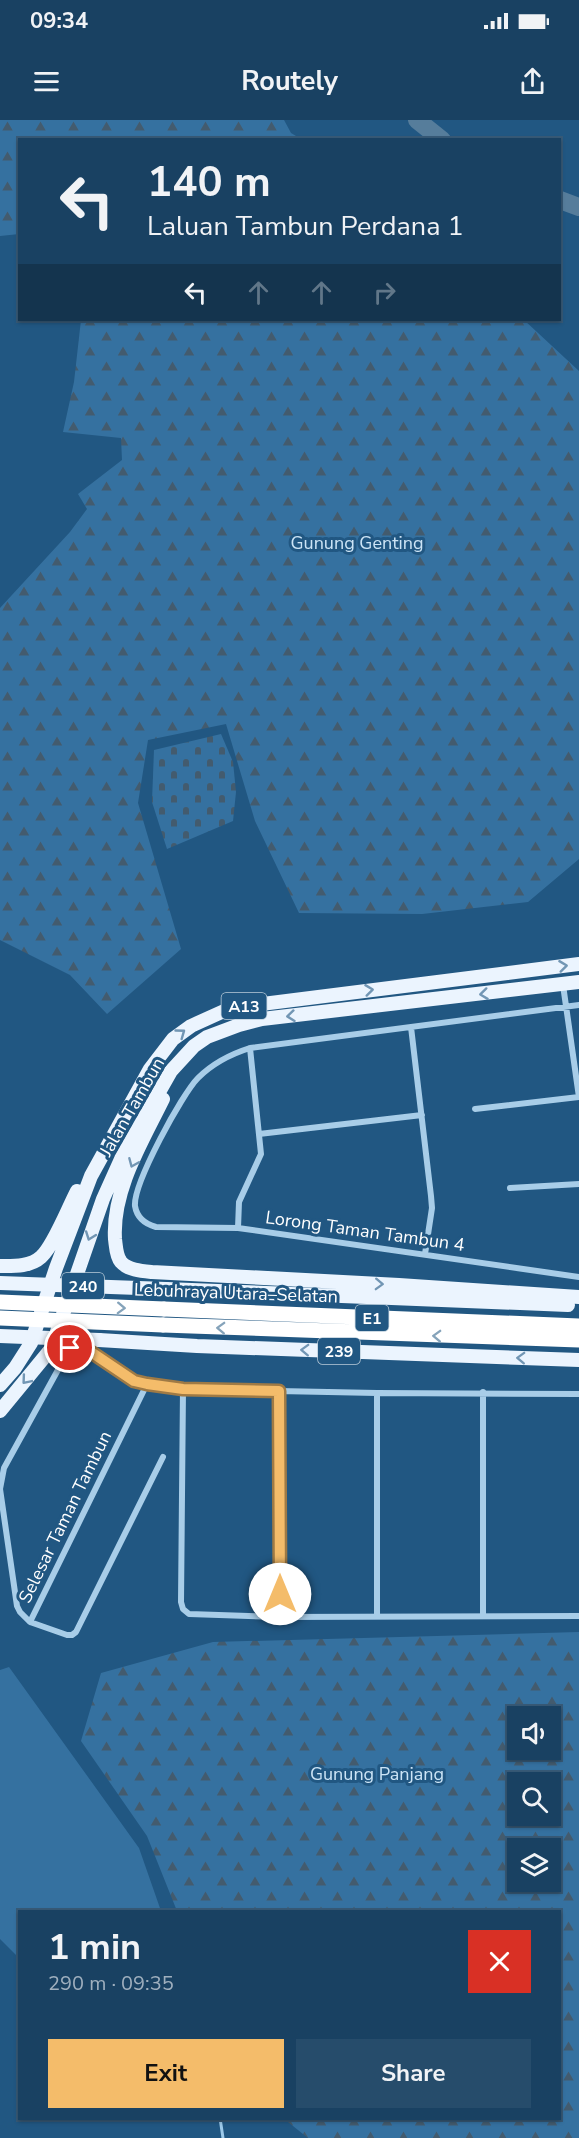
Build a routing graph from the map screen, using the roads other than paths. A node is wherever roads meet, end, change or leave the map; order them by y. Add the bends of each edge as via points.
1 (579, 964) edge
2 (579, 982) edge
3 (563, 984) junction
4 (579, 1005) edge
5 (566, 1008) junction
6 (411, 1027) junction
7 (250, 1048) junction
8 (171, 1071) junction
9 (579, 1097) edge
10 (475, 1109) dead end
11 (422, 1115) junction
12 (260, 1134) junction
13 (91, 1176) junction
14 (579, 1184) edge
15 (510, 1188) dead end
16 (237, 1228) junction
17 (425, 1254) junction
18 (0, 1266) edge
19 (579, 1277) edge
20 (0, 1283) edge
21 (579, 1297) edge
22 (0, 1302) edge
23 (579, 1306) edge
24 (0, 1318) edge
25 (579, 1326) edge
26 (0, 1336) edge
27 (579, 1340) edge
28 (70, 1348) junction
29 (51, 1349) junction
30 (579, 1360) edge
31 (147, 1384) junction
32 (0, 1385) edge
33 (183, 1389) junction
34 (279, 1391) junction
35 (483, 1392) junction
36 (376, 1393) junction
37 (579, 1394) edge
38 (0, 1411) edge
39 (163, 1457) dead end
40 (483, 1615) junction
41 (377, 1616) junction
42 (579, 1616) edge
43 (280, 1617) junction
44 (30, 1622) junction

13 -> 1 main road, Jalan Tambun / A13 via 150,1069 173,1039 207,1018 262,1003
2 - 3 main road, Jalan Tambun / A13
3 - 5 street
3 -> 8 main road, Jalan Tambun / A13 via 262,1019 207,1037
4 - 5 street
5 - 6 street
5 - 9 street
6 - 7 street
6 - 11 street
7 - 12 street
7 - 16 street, Lorong Taman Tambun 4 via 225,1058 189,1088 167,1124 136,1197 136,1210 146,1224
8 -> 21 main road via 166,1093 132,1164 115,1214 117,1253 128,1267 152,1272
8 -> 29 main road, Jalan Tambun / A13 via 116,1169
9 - 10 street
11 - 12 street
11 - 17 street via 432,1208
12 - 16 street via 261,1154 239,1202
13 - 18 main road via 77,1191 41,1257 17,1266
13 - 32 main road, Jalan Tambun / A13 via 31,1343
14 - 15 street
16 - 17 street, Lorong Taman Tambun 4
17 - 19 street, Lorong Taman Tambun 4
20 - 23 main road, 240, bridge
22 -> 25 highway, Lebuhraya Utara–Selatan / E1, bridge
27 -> 24 highway, Lebuhraya Utara–Selatan / E1, bridge
30 -> 26 main road, 239, bridge
28 - 29 street
28 - 31 street via 88,1350 134,1381
28 - 44 street, Selesar Taman Tambun via 1,1478 18,1611
29 -> 38 main road, Jalan Tambun / A13
31 - 33 street
31 - 44 street, Selesar Taman Tambun
33 - 34 street
33 - 43 street via 183,1610 189,1614
34 - 36 street
34 - 43 street
35 - 36 street
35 - 37 street
35 - 40 street
36 - 41 street
39 - 44 street via 76,1632 69,1636
40 - 41 street
40 - 42 street
41 - 43 street

